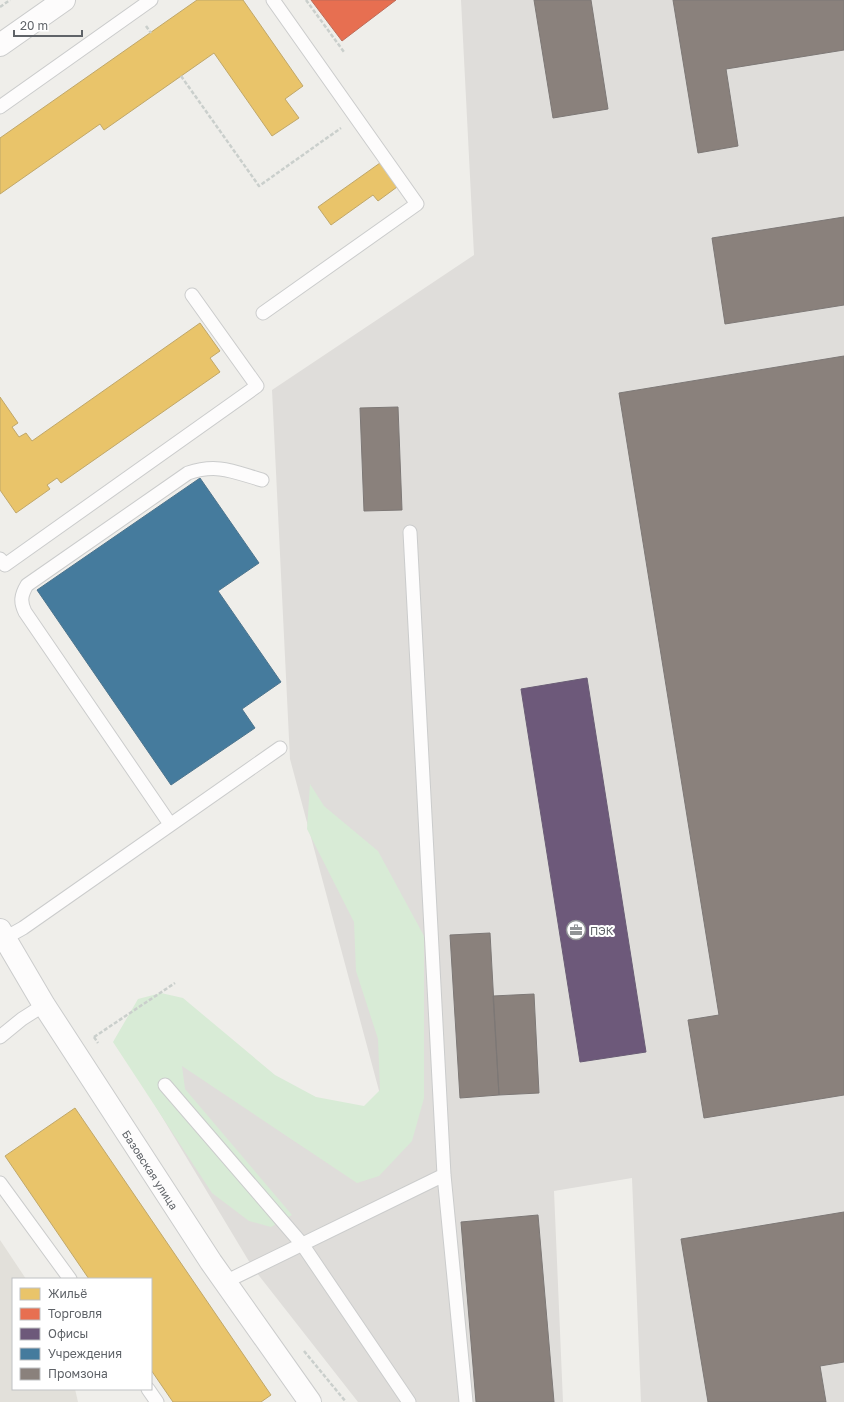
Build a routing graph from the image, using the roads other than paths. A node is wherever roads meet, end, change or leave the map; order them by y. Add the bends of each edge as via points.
1 (64, 0) edge
2 (151, 0) edge
3 (273, 0) edge
4 (0, 45) edge
5 (0, 107) edge
6 (192, 295) dead end
7 (263, 313) dead end
8 (262, 480) dead end
9 (410, 532) dead end
10 (0, 558) edge
11 (280, 748) dead end
12 (170, 824) junction
13 (2, 934) edge
14 (44, 1005) junction
15 (0, 1037) edge
16 (165, 1085) dead end
17 (444, 1175) junction
18 (0, 1183) edge
19 (302, 1244) junction
20 (69, 1278) edge
21 (225, 1282) junction
22 (149, 1390) edge
23 (157, 1402) edge
24 (310, 1402) edge
25 (409, 1402) edge
26 (466, 1402) edge

1 - 4 street
2 - 5 lane
3 - 7 lane via 417,204
6 - 10 lane via 257,386 5,565
8 - 12 lane via 222,469 201,469 188,473 27,585 21,598 25,612
9 - 17 lane
11 - 12 lane
12 - 13 lane via 23,928
13 - 14 street, Базовская улица
14 - 15 lane
14 - 21 street, Базовская улица
16 - 19 lane
17 - 19 lane
17 - 26 lane
18 - 20 lane
19 - 21 lane
19 - 25 lane
21 - 24 street, Базовская улица
22 - 23 lane

